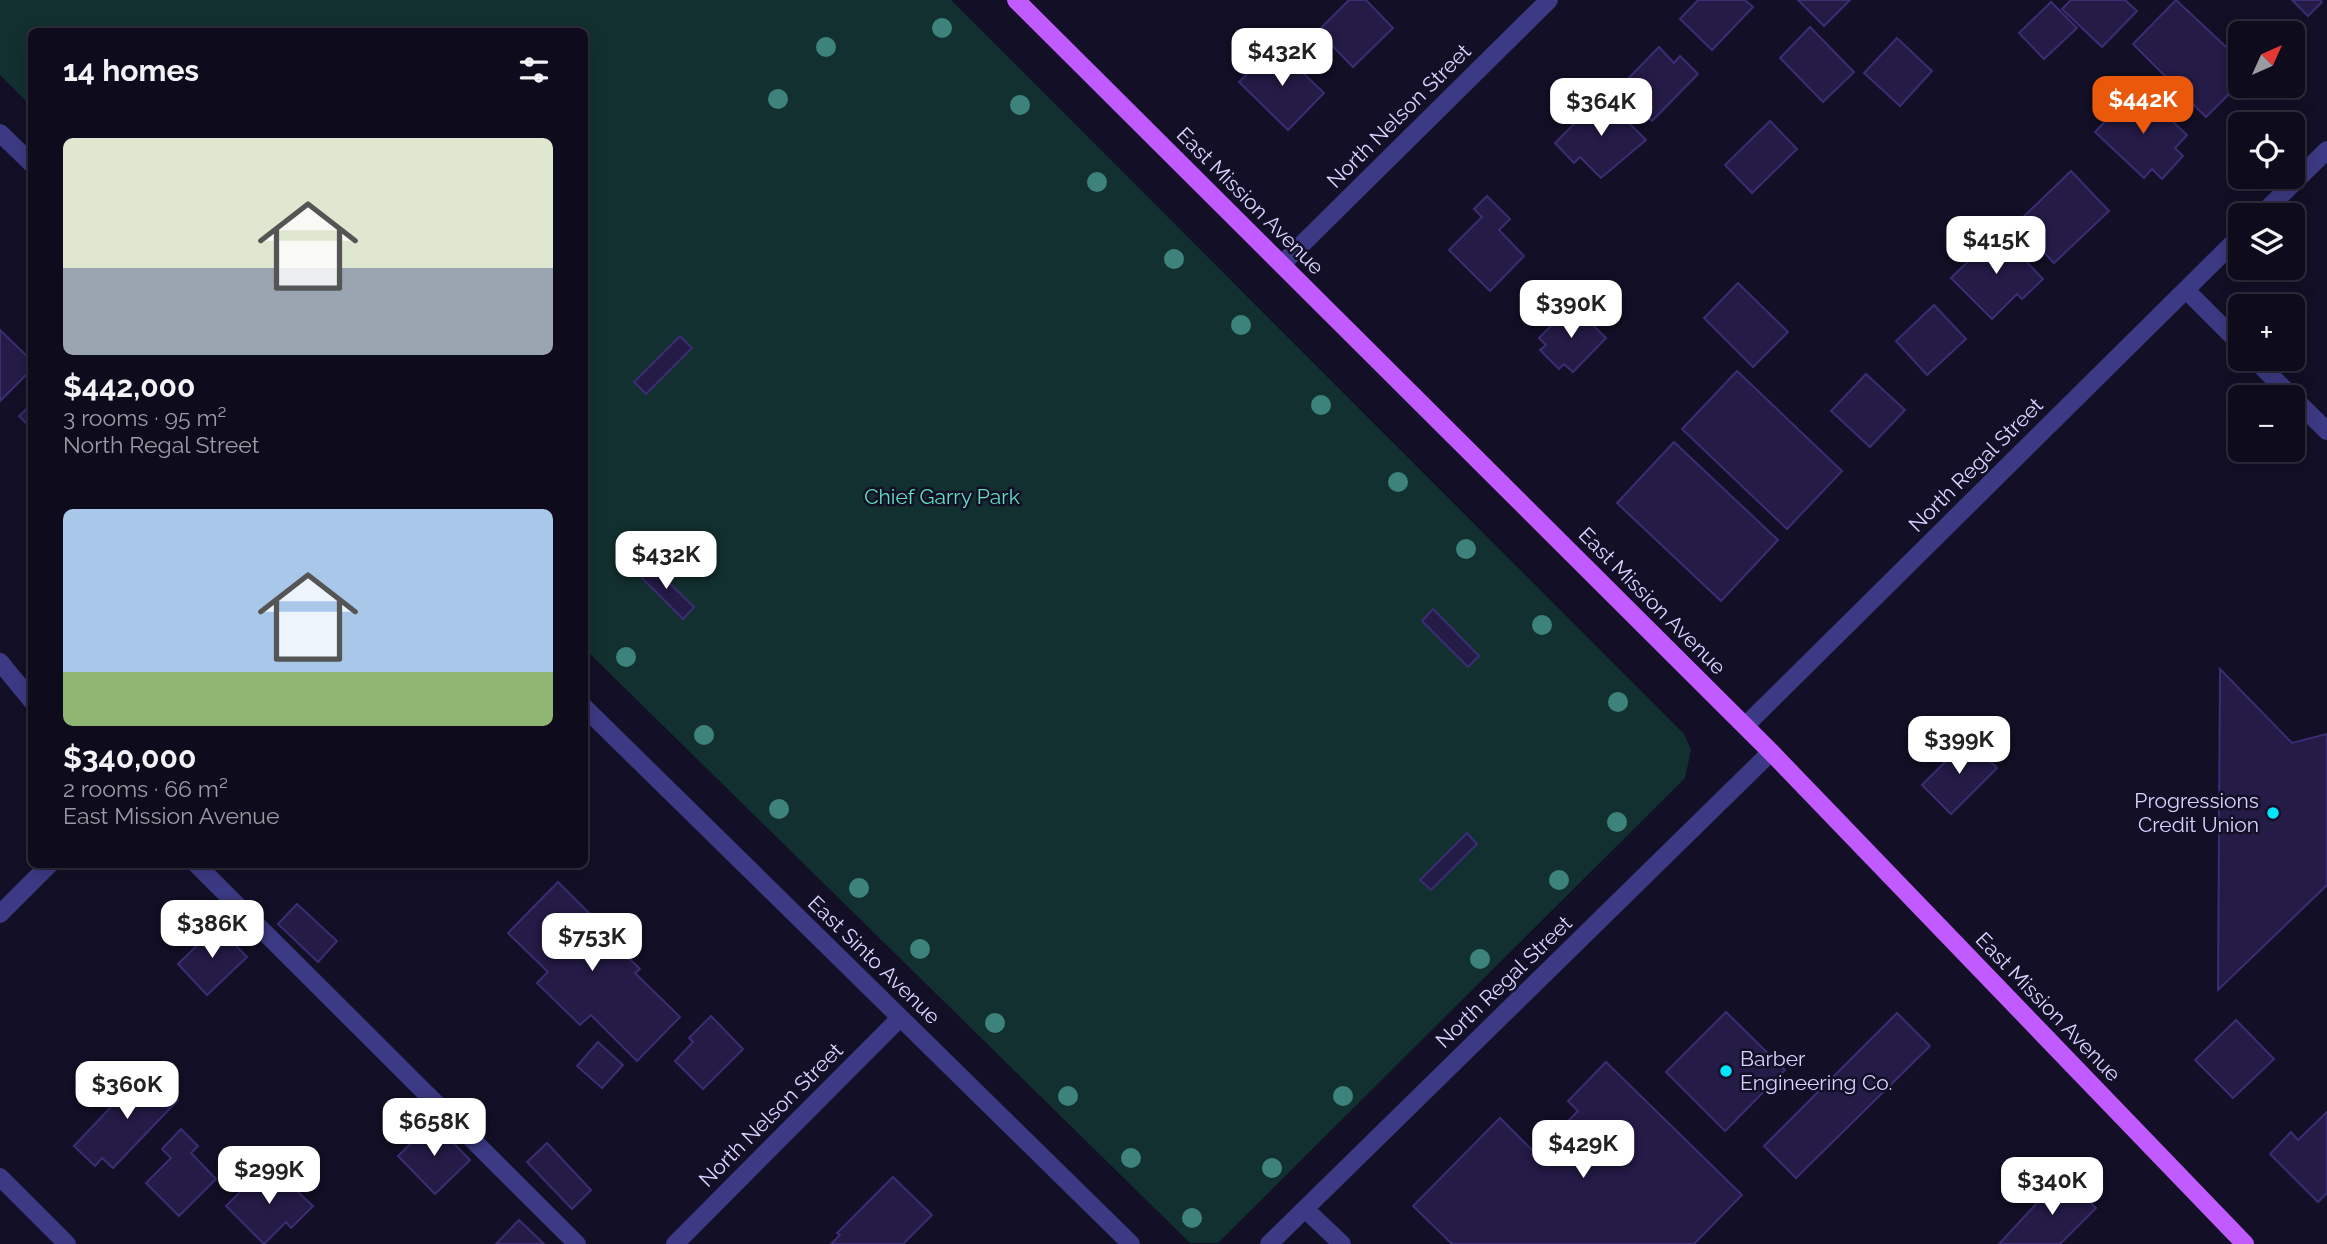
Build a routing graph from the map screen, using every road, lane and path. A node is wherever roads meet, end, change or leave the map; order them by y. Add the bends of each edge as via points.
1 (1016, 0) edge
2 (1549, 0) edge
3 (0, 132) edge
4 (2327, 150) edge
5 (28, 159) edge
6 (2273, 203) edge
7 (2228, 248) edge
8 (1282, 264) junction
9 (2186, 290) junction
10 (2228, 332) edge
11 (2266, 371) edge
12 (2327, 431) edge
13 (0, 662) edge
14 (28, 696) edge
15 (588, 712) edge
16 (1745, 726) junction
17 (1771, 752) junction
18 (46, 868) edge
19 (200, 868) edge
20 (0, 914) edge
21 (900, 1018) junction
22 (0, 1177) edge
23 (1305, 1209) junction
24 (67, 1244) edge
25 (577, 1244) edge
26 (675, 1244) edge
27 (1131, 1244) edge
28 (1269, 1244) edge
29 (1342, 1244) edge
30 (2245, 1244) edge

1 - 8 main road, East Mission Avenue
2 - 8 street, North Nelson Street
3 - 5 street
4 - 6 street
7 - 9 street, North Regal Street
8 - 16 main road, East Mission Avenue
9 - 10 street
9 - 16 street, North Regal Street
11 - 12 street
13 - 14 street
15 - 21 street, East Sinto Avenue
16 - 17 main road, East Mission Avenue
17 - 23 street, North Regal Street
17 - 30 main road, East Mission Avenue
18 - 20 street
19 - 25 street
21 - 26 street, North Nelson Street
21 - 27 street, East Sinto Avenue
22 - 24 street
23 - 28 street, North Regal Street
23 - 29 street

